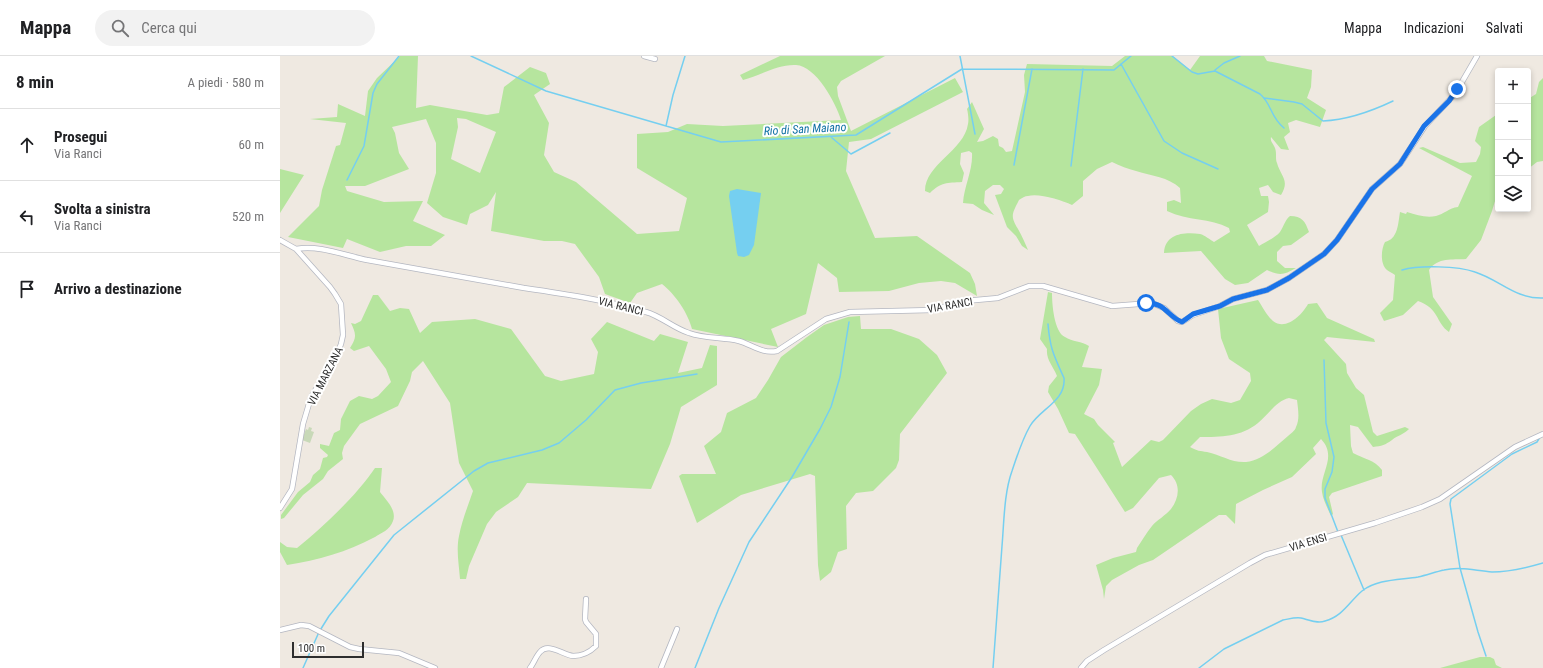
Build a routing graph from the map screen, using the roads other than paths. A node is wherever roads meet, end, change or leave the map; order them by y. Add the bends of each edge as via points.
1 (644, 56) edge
2 (1477, 56) edge
3 (655, 59) dead end
4 (280, 240) edge
5 (296, 249) junction
6 (1541, 435) edge
7 (280, 508) edge
8 (586, 600) dead end
9 (677, 629) dead end
10 (280, 630) edge
11 (435, 668) edge
12 (530, 668) edge
13 (661, 668) edge
14 (1081, 668) edge

1 - 3 street
2 - 5 street, VIA RANCI via 1455,94 1424,126 1400,164 1372,189 1337,240 1324,254 1267,290 1193,314 1182,322 1164,308 1152,303 1112,306 1043,286 1029,286 998,298 965,301 933,310 862,311 844,314 826,319 777,351 770,352 738,341 689,333 646,312 581,297 366,260 322,249
4 - 5 street, VIA MARZANA
5 - 7 street, VIA MARZANA via 330,287 338,300 343,335 336,357 311,397 302,430 292,489
6 - 14 street, VIA ENSI via 1515,446 1440,499 1422,507 1265,555 1087,660
8 - 12 street via 585,619 596,634 596,646 585,654 573,656 544,649 540,651
9 - 13 street
10 - 11 street via 301,625 320,631 359,650 399,653

